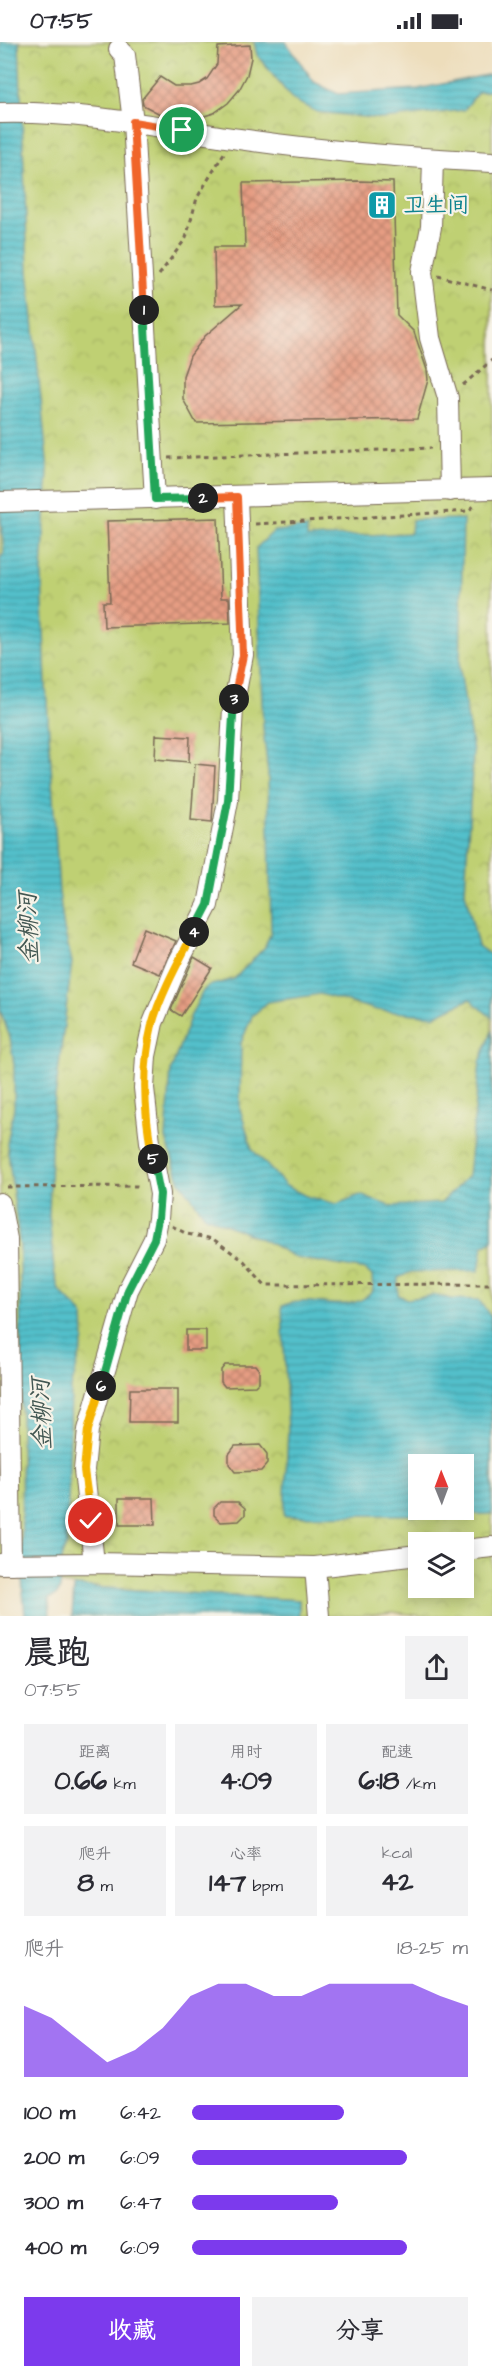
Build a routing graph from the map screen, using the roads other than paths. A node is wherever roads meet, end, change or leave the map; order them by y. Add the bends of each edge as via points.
1 (119, 49) dead end
2 (0, 113) edge
3 (133, 122) junction
4 (433, 159) junction
5 (492, 162) edge
6 (492, 489) edge
7 (450, 491) junction
8 (237, 497) junction
9 (155, 499) junction
10 (0, 502) edge
11 (5, 1195) edge
12 (5, 1378) edge
13 (492, 1547) edge
14 (474, 1549) edge
15 (408, 1556) edge
16 (94, 1563) junction
17 (9, 1564) edge
18 (315, 1567) junction
19 (320, 1616) edge

1 - 3 street via 125,55
2 - 3 street via 80,114
3 - 4 street via 231,138
3 - 9 street
4 - 5 street
4 - 7 street via 431,226 422,272 430,338 448,398
6 - 7 street
7 - 8 street
8 - 9 street
8 - 16 street via 243,655 233,708 228,801 208,905 153,1023 146,1056 144,1088 158,1186 158,1219 154,1239 128,1290 88,1430 84,1470
9 - 10 street
11 - 12 street
12 - 17 street
13 - 14 street
15 - 18 street
16 - 17 street
16 - 18 street
18 - 19 street

